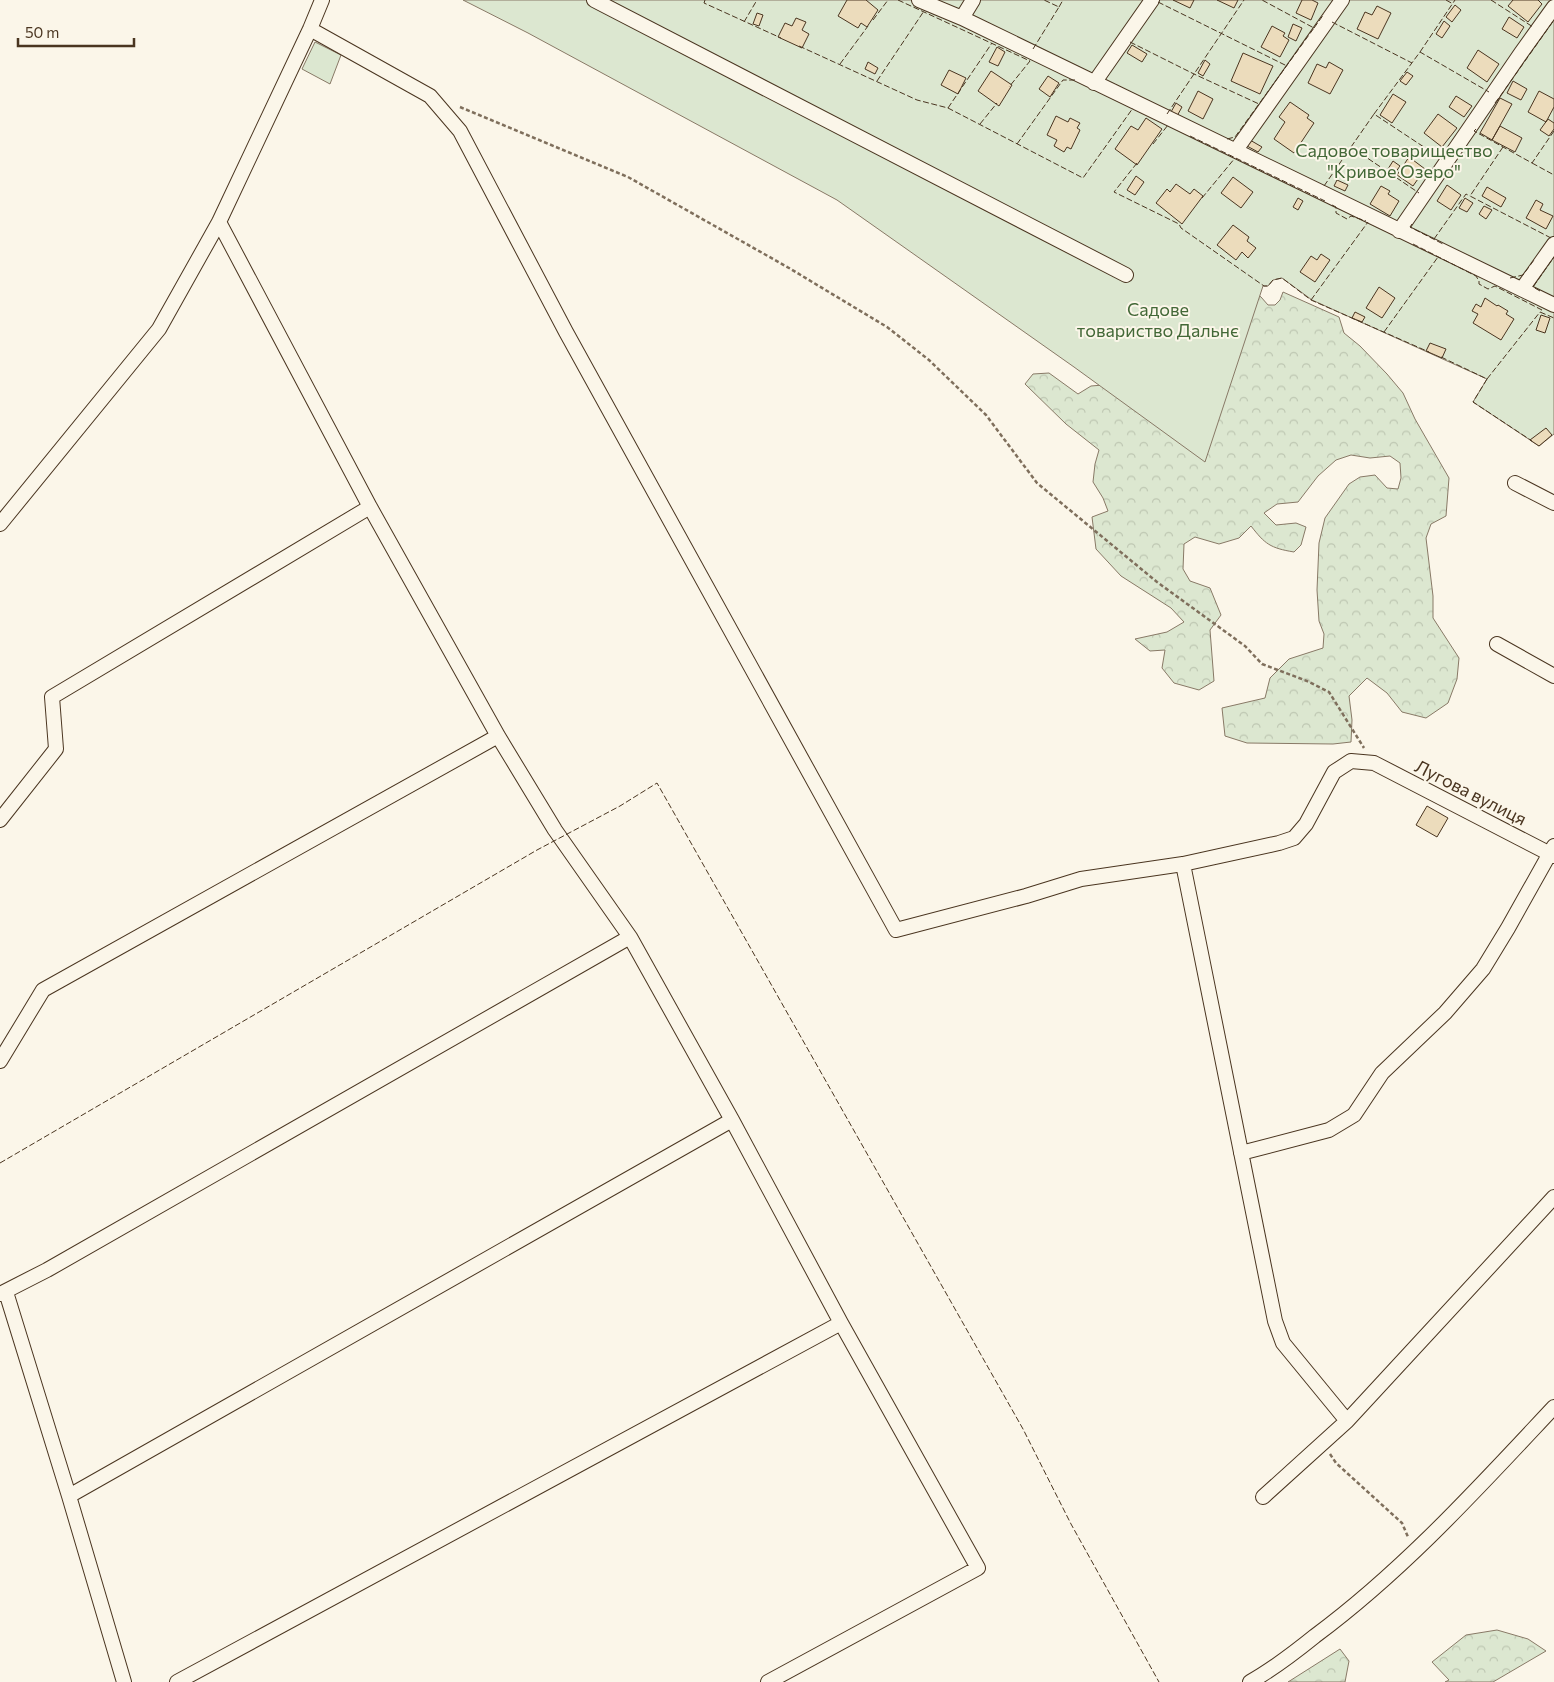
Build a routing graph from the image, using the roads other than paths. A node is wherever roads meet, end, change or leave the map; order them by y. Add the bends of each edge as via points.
1 (322, 0) edge
2 (594, 0) edge
3 (919, 0) edge
4 (974, 0) edge
5 (1152, 0) edge
6 (1342, 0) edge
7 (1554, 7) edge
8 (962, 18) junction
9 (310, 29) junction
10 (1094, 83) junction
11 (1236, 150) junction
12 (219, 222) junction
13 (1400, 230) junction
14 (1554, 244) edge
15 (1126, 274) dead end
16 (1522, 289) junction
17 (1554, 305) edge
18 (1515, 483) dead end
19 (1554, 503) edge
20 (370, 507) junction
21 (0, 524) edge
22 (1497, 644) dead end
23 (1554, 676) edge
24 (498, 736) junction
25 (0, 820) edge
26 (1553, 851) edge
27 (1183, 864) junction
28 (630, 937) junction
29 (0, 1061) edge
30 (732, 1120) junction
31 (1241, 1153) junction
32 (1554, 1197) edge
33 (3, 1293) edge
34 (841, 1323) junction
35 (1554, 1407) edge
36 (1347, 1421) junction
37 (69, 1496) junction
38 (1263, 1497) dead end
39 (124, 1682) edge
40 (177, 1682) edge
41 (768, 1682) edge
42 (1250, 1682) edge

1 - 9 street
2 - 15 street
3 - 8 street
4 - 8 street
5 - 10 street
6 - 11 street
7 - 13 street
8 - 10 street
9 - 12 street
9 - 27 street via 430,96 460,131 566,332 896,930 1081,879
10 - 11 street
11 - 13 street
12 - 20 street
12 - 21 street via 159,329
13 - 16 street
14 - 16 street
16 - 17 street
18 - 19 street
20 - 24 street
20 - 25 street via 52,697 56,749
22 - 23 street
24 - 28 street via 555,830
24 - 29 street via 43,990
26 - 27 street, Лугова вулиця via 1374,763 1351,762 1334,772 1306,824 1294,838
26 - 31 street via 1482,969 1444,1013 1382,1073 1354,1114 1329,1130
27 - 31 street
28 - 30 street
28 - 33 street
30 - 34 street
30 - 37 street
31 - 36 street via 1275,1321 1284,1343
32 - 36 street
33 - 37 street
34 - 40 street
34 - 41 street via 978,1568
35 - 42 street via 1458,1509 1352,1609
36 - 38 street
37 - 39 street

